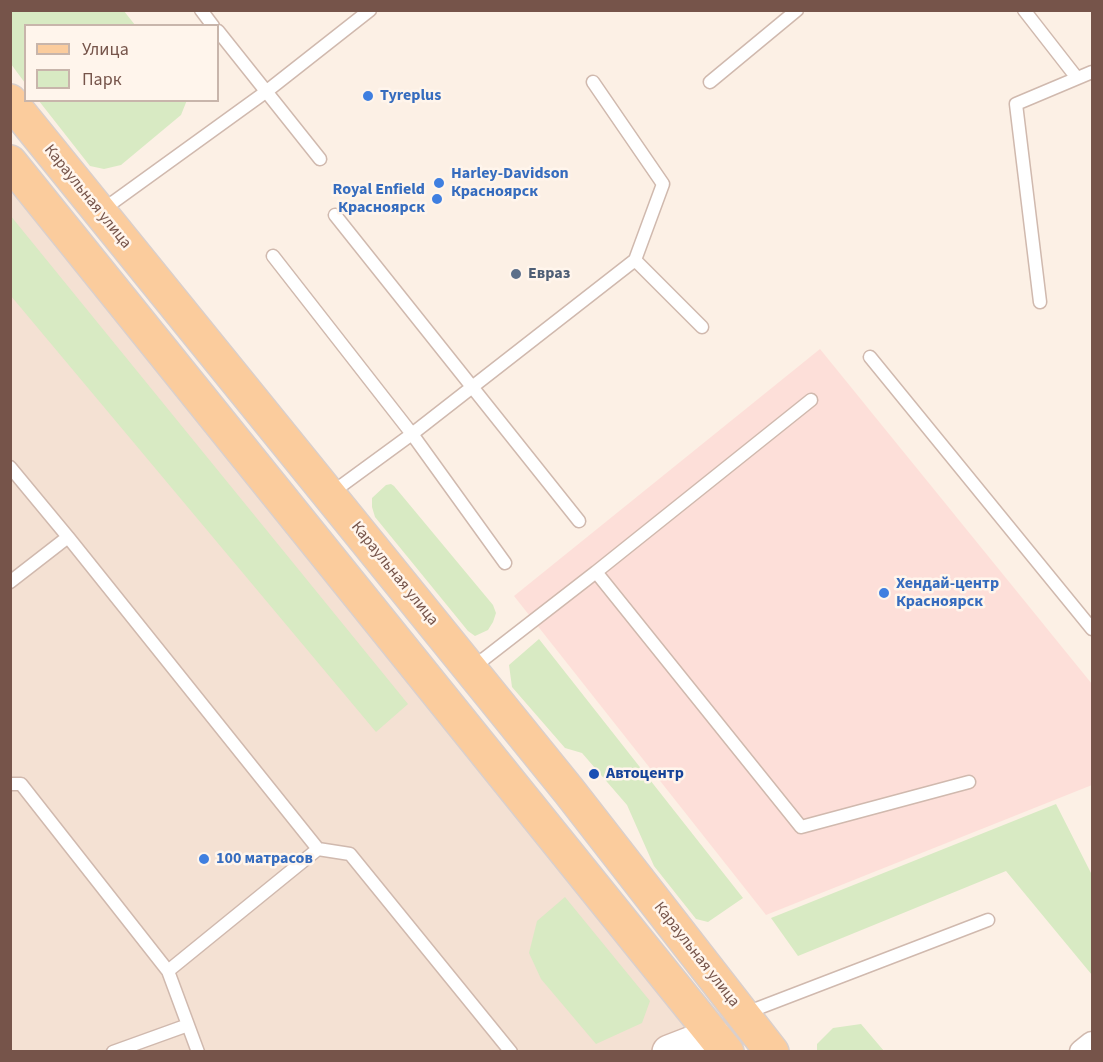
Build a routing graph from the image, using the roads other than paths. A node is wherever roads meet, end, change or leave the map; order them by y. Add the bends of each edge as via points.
1 (201, 10) edge
2 (370, 10) edge
3 (797, 10) edge
4 (1024, 10) edge
5 (212, 24) edge
6 (219, 32) edge
7 (1092, 72) edge
8 (1077, 78) junction
9 (593, 82) dead end
10 (710, 82) dead end
11 (267, 90) junction
12 (10, 101) edge
13 (320, 159) dead end
14 (10, 162) edge
15 (99, 213) junction
16 (335, 215) dead end
17 (273, 256) dead end
18 (635, 260) junction
19 (1040, 302) dead end
20 (702, 327) dead end
21 (870, 357) dead end
22 (472, 388) junction
23 (811, 400) dead end
24 (412, 434) junction
25 (10, 467) edge
26 (329, 495) junction
27 (579, 521) dead end
28 (68, 537) junction
29 (505, 563) dead end
30 (596, 572) junction
31 (10, 582) edge
32 (1092, 629) edge
33 (471, 669) junction
34 (969, 782) dead end
35 (10, 783) edge
36 (318, 849) junction
37 (988, 920) dead end
38 (168, 971) junction
39 (742, 1014) junction
40 (188, 1025) junction
41 (720, 1043) edge
42 (1092, 1044) edge
43 (113, 1052) edge
44 (198, 1052) edge
45 (511, 1052) edge
46 (669, 1052) edge
47 (772, 1052) edge
48 (1082, 1052) edge

1 - 5 lane
2 - 11 lane
3 - 10 lane
4 - 8 lane
6 - 11 lane
7 - 8 lane
8 - 19 lane via 1016,104
9 - 18 lane via 663,184
11 - 13 lane
11 - 15 lane
12 - 15 main road, Караульная улица
14 - 41 main road
15 - 26 main road, Караульная улица
16 - 22 lane
17 - 24 lane
18 - 20 lane
18 - 22 lane
21 - 32 lane
22 - 24 lane
22 - 27 lane
23 - 30 lane
24 - 26 lane
24 - 29 lane
25 - 28 lane
26 - 33 main road, Караульная улица
28 - 31 lane
28 - 36 lane
30 - 33 lane
30 - 34 lane via 801,827
33 - 39 main road, Караульная улица
35 - 38 lane via 21,784
36 - 38 lane
36 - 45 lane via 350,854
37 - 39 lane
38 - 40 lane
39 - 41 main road
39 - 47 main road, Караульная улица
40 - 43 lane
40 - 44 lane
41 - 46 main road
42 - 48 street

